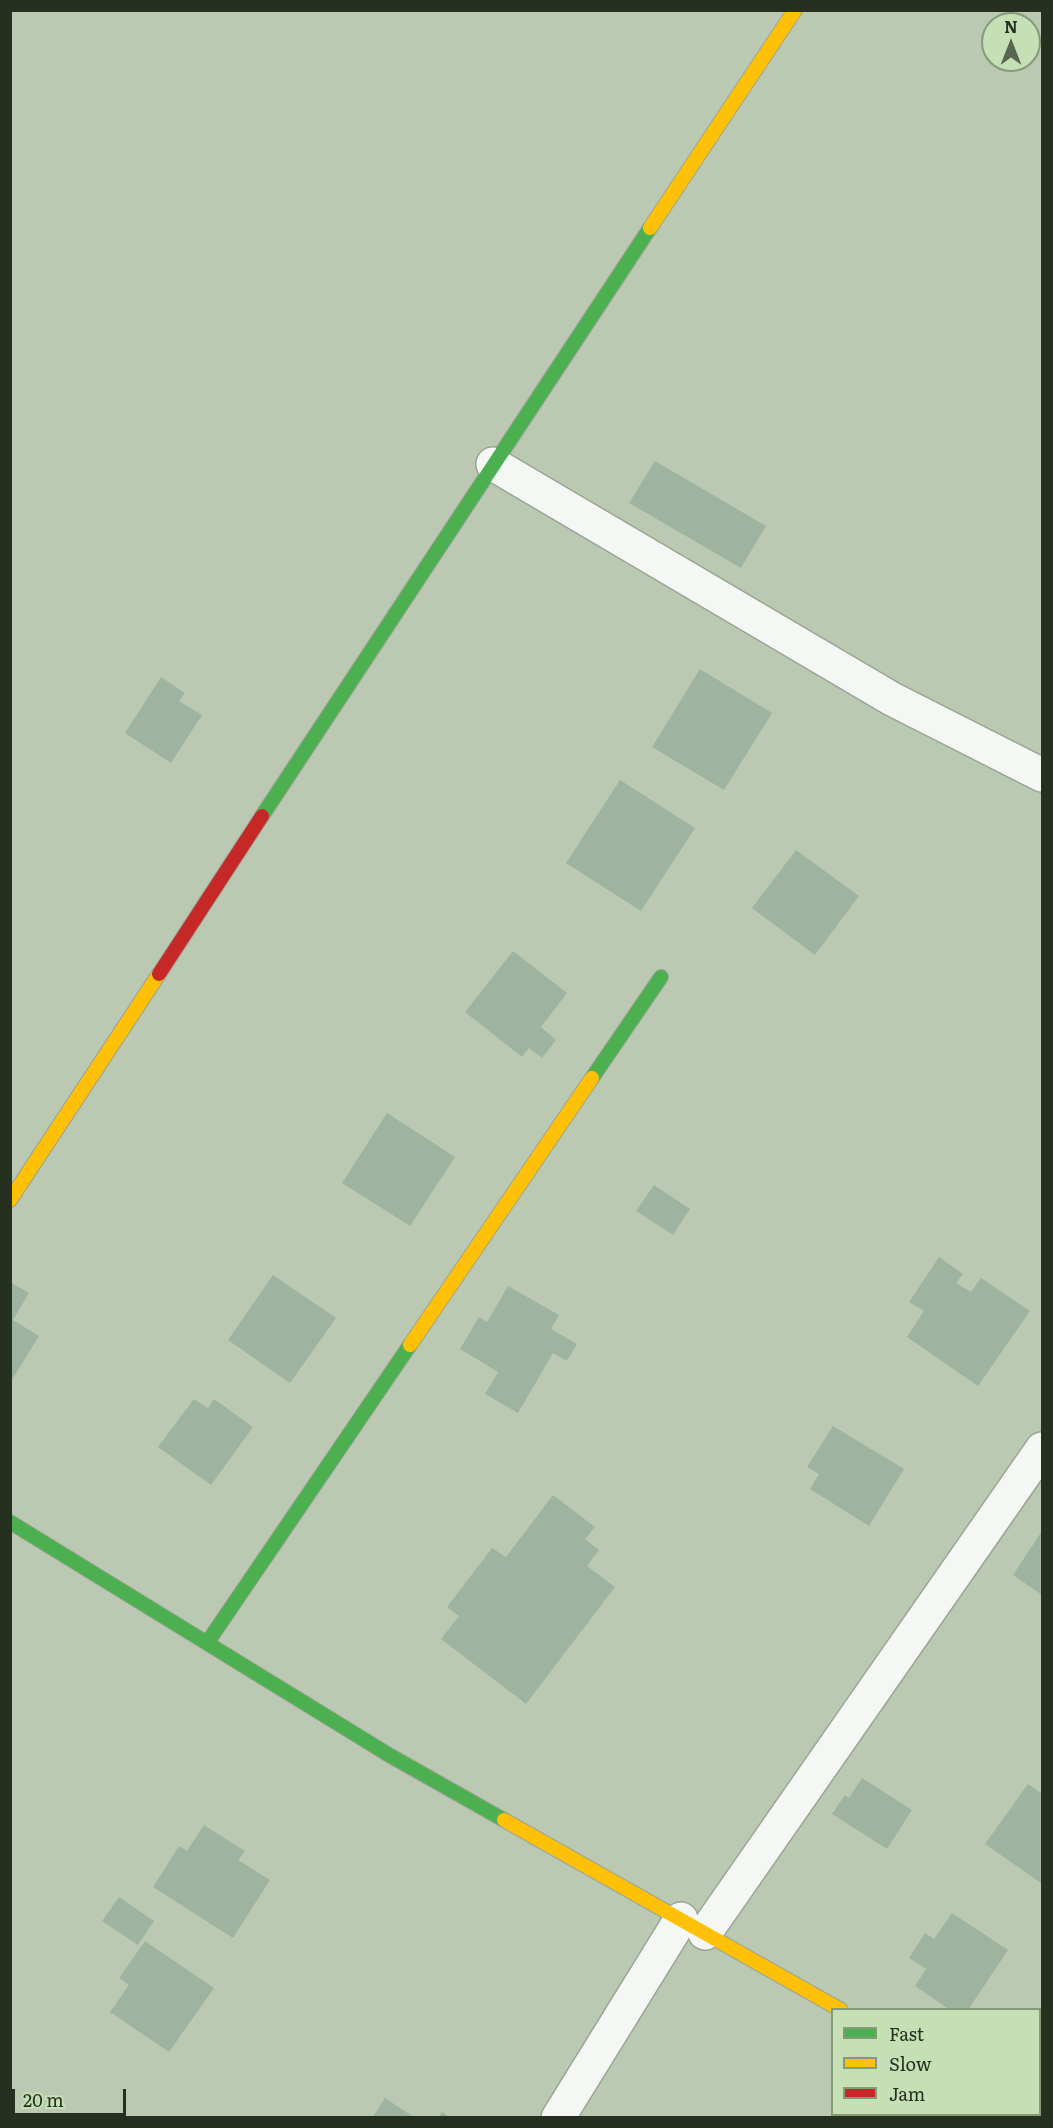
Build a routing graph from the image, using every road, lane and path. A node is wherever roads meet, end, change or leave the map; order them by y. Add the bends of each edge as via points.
1 (795, 10) edge
2 (493, 464) junction
3 (1042, 775) edge
4 (661, 977) dead end
5 (10, 1200) edge
6 (1042, 1449) edge
7 (10, 1522) edge
8 (207, 1643) junction
9 (693, 1926) junction
10 (837, 2008) edge
11 (558, 2118) edge

1 - 2 street
2 - 3 street via 892,699
2 - 5 street
4 - 8 street
6 - 9 street
7 - 8 street
8 - 9 street via 389,1755
9 - 10 street
9 - 11 street

